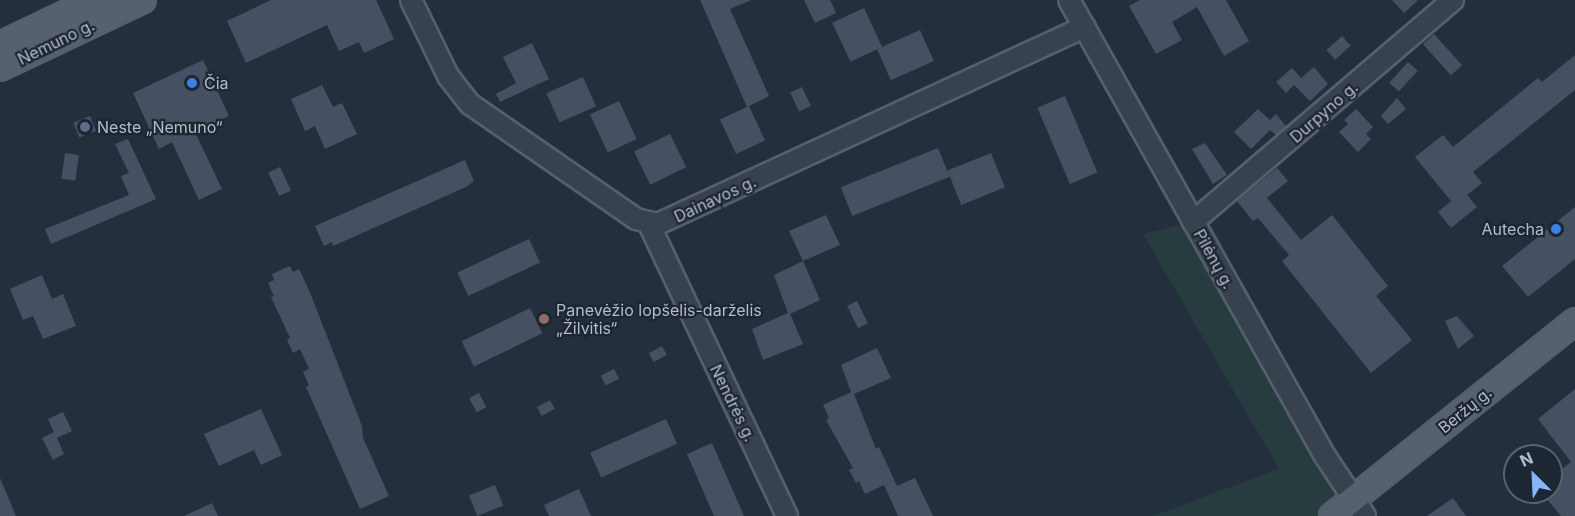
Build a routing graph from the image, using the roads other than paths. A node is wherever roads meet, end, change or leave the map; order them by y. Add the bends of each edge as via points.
1 (94, 0) edge
2 (143, 0) edge
3 (411, 0) edge
4 (1069, 0) edge
5 (1453, 0) edge
6 (1085, 27) junction
7 (0, 45) edge
8 (0, 68) edge
9 (1193, 222) junction
10 (649, 224) junction
11 (1575, 321) edge
12 (1360, 508) edge
13 (788, 516) edge
14 (1332, 516) edge

1 - 7 main road, Nemuno g.
2 - 8 main road, Nemuno g.
3 - 10 street via 448,76 470,104
4 - 6 street, Pilėnų g.
5 - 9 street, Durpyno g.
6 - 9 street, Pilėnų g.
6 - 10 street, Dainavos g. via 665,223
9 - 12 street, Pilėnų g. via 1325,456
10 - 13 street, Nendrės g.
11 - 12 main road, Beržų g.
12 - 14 main road, Beržų g.

